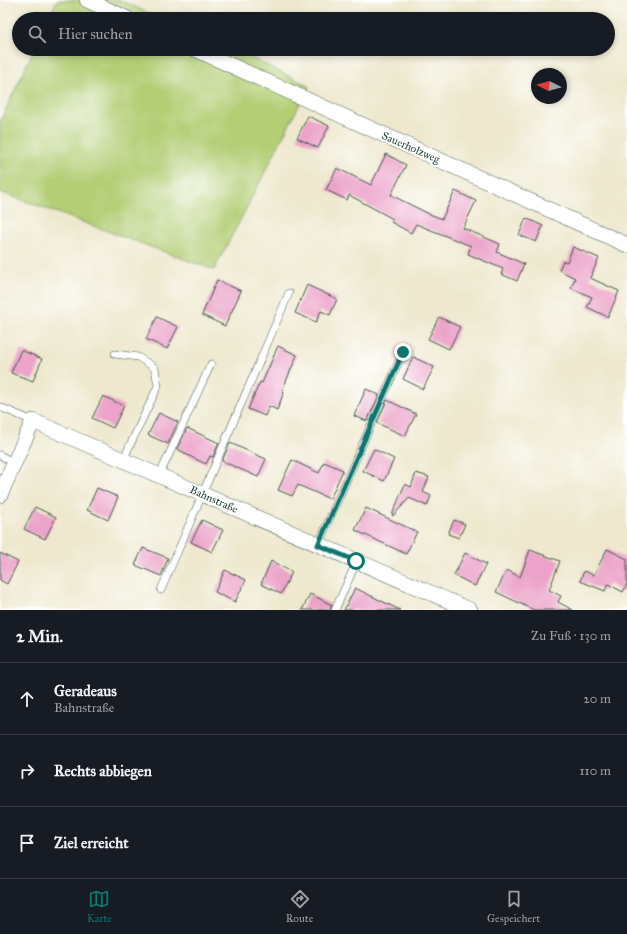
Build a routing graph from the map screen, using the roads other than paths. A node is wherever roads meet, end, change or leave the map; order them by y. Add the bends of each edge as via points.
1 (87, 0) edge
2 (113, 12) edge
3 (209, 56) edge
4 (627, 245) edge
5 (289, 293) dead end
6 (403, 352) dead end
7 (115, 354) dead end
8 (211, 364) dead end
9 (0, 407) edge
10 (33, 421) junction
11 (0, 455) edge
12 (123, 460) junction
13 (14, 463) junction
14 (159, 476) junction
15 (202, 494) junction
16 (0, 495) edge
17 (318, 545) junction
18 (356, 561) junction
19 (161, 590) dead end
20 (335, 610) edge
21 (470, 610) edge

1 - 2 street
3 - 4 street, Sauerholzweg
5 - 15 lane
6 - 17 lane
7 - 12 lane via 138,357 155,368 158,386
8 - 14 lane
9 - 10 lane
10 - 12 street, Bahnstraße
10 - 13 street
11 - 13 lane
12 - 14 street, Bahnstraße
13 - 16 street
14 - 15 street, Bahnstraße
15 - 17 street, Bahnstraße
15 - 19 lane
17 - 18 street, Bahnstraße
18 - 20 lane
18 - 21 street, Bahnstraße

